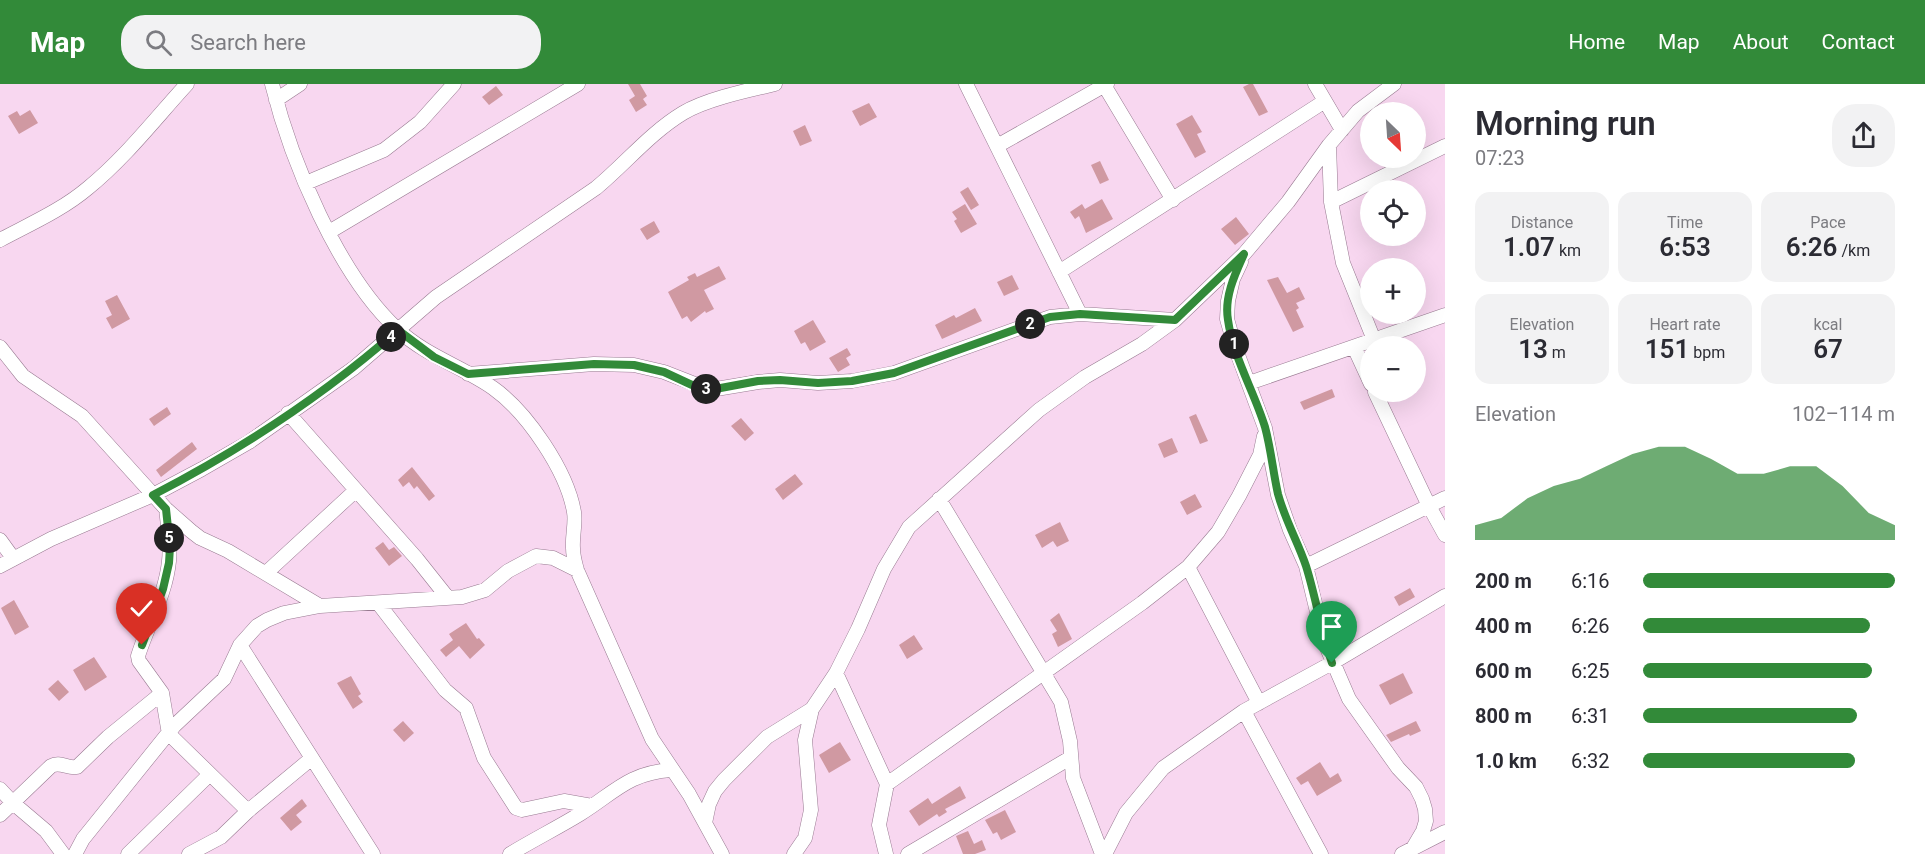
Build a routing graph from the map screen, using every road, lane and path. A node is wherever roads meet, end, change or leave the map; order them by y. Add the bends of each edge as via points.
1 (187, 84) edge
2 (272, 84) edge
3 (300, 84) edge
4 (454, 84) edge
5 (578, 84) edge
6 (776, 84) edge
7 (966, 84) edge
8 (1315, 84) edge
9 (1394, 84) edge
10 (1105, 85) edge
11 (276, 100) junction
12 (1325, 101) junction
13 (1342, 130) junction
14 (1329, 145) junction
15 (997, 146) junction
16 (1445, 146) edge
17 (306, 183) junction
18 (1173, 200) junction
19 (1331, 202) junction
20 (329, 232) junction
21 (0, 240) edge
22 (1244, 254) junction
23 (1059, 272) junction
24 (1080, 314) junction
25 (1445, 315) edge
26 (1175, 320) junction
27 (398, 330) junction
28 (1372, 336) edge
29 (1385, 336) edge
30 (1360, 345) edge
31 (0, 347) edge
32 (1354, 347) junction
33 (1360, 360) edge
34 (468, 374) junction
35 (1249, 383) junction
36 (1380, 402) edge
37 (288, 413) junction
38 (1265, 428) junction
39 (355, 491) junction
40 (153, 495) junction
41 (1445, 498) edge
42 (939, 499) junction
43 (1429, 506) junction
44 (166, 509) junction
45 (1445, 535) edge
46 (0, 540) edge
47 (13, 558) junction
48 (0, 566) edge
49 (1306, 566) junction
50 (1188, 567) junction
51 (577, 570) junction
52 (266, 573) junction
53 (1445, 596) edge
54 (447, 598) junction
55 (378, 603) junction
56 (320, 606) junction
57 (240, 645) junction
58 (1332, 663) junction
59 (836, 673) junction
60 (1044, 673) junction
61 (162, 693) junction
62 (1259, 703) junction
63 (812, 709) junction
64 (1244, 711) junction
65 (168, 734) junction
66 (312, 758) junction
67 (1071, 758) junction
68 (671, 770) junction
69 (210, 774) junction
70 (887, 784) junction
71 (0, 789) edge
72 (13, 803) junction
73 (592, 806) junction
74 (248, 811) junction
75 (0, 815) edge
76 (705, 823) junction
77 (1445, 832) edge
78 (1407, 851) edge
79 (63, 854) edge
80 (75, 854) edge
81 (128, 854) edge
82 (189, 854) edge
83 (373, 854) edge
84 (510, 854) edge
85 (722, 854) edge
86 (794, 854) edge
87 (886, 854) edge
88 (908, 854) edge
89 (1104, 854) edge
90 (1320, 854) edge

1 - 21 street via 87,189
2 - 11 street
3 - 11 street
4 - 17 street via 420,122 384,150
5 - 20 street
6 - 27 street via 684,112 596,188 436,297
7 - 15 street
8 - 12 street
9 - 13 street via 1358,111
10 - 15 street
10 - 18 street
11 - 17 street
12 - 13 street
12 - 18 street
13 - 14 street
14 - 19 street
14 - 22 street
15 - 23 street
16 - 19 street
17 - 20 street
18 - 23 street
19 - 28 street via 1343,263
20 - 27 street via 372,304
22 - 26 street
22 - 35 street via 1233,279 1227,319
23 - 24 street
24 - 26 street
24 - 34 street via 1050,317 894,373 852,381 758,381 710,390 634,365 594,364
25 - 29 street
26 - 42 street via 1039,410
27 - 34 street via 434,357
27 - 37 street via 354,368
30 - 32 street
31 - 40 street via 23,376 82,416
32 - 33 street
32 - 35 street
34 - 51 street via 494,389 523,416 549,452 570,495
35 - 38 street
36 - 43 street
37 - 39 street
37 - 40 street via 249,442
38 - 49 street via 1278,495
38 - 50 street via 1260,455 1239,496 1218,532
39 - 52 street
39 - 54 street
40 - 44 street
40 - 47 street
41 - 43 street
42 - 59 street via 909,527 884,569
42 - 60 street
43 - 45 street
43 - 49 street
44 - 52 street via 200,538
44 - 61 street via 169,563 138,656
46 - 47 street
47 - 48 street
49 - 58 street
50 - 60 street
50 - 62 street
51 - 54 street via 553,558 536,556 515,566 485,590
51 - 68 street via 652,739
52 - 56 street
53 - 58 street
54 - 55 street
55 - 56 street
55 - 73 street via 445,690 466,708 484,758 516,807 522,810 564,801
56 - 57 street via 267,620
57 - 65 street via 224,679
57 - 66 street
58 - 62 street
58 - 78 street via 1348,699 1422,799 1426,821
59 - 63 street
59 - 70 street
60 - 67 street via 1061,702
60 - 70 street
61 - 65 street
61 - 72 street via 77,766 55,764
62 - 64 street
63 - 76 street via 767,736 724,780 709,804
63 - 86 street via 806,740 811,810 805,838
64 - 89 street via 1163,768 1126,813
64 - 90 street
65 - 69 street
65 - 80 street
66 - 74 street
66 - 83 street
67 - 88 street
67 - 89 street via 1073,778
68 - 73 street via 629,780
68 - 76 street
69 - 74 street
69 - 81 street
70 - 87 street via 879,825
71 - 72 street
72 - 75 street
72 - 79 street via 46,831
73 - 84 street
74 - 82 street via 221,837
76 - 85 street
77 - 78 street

